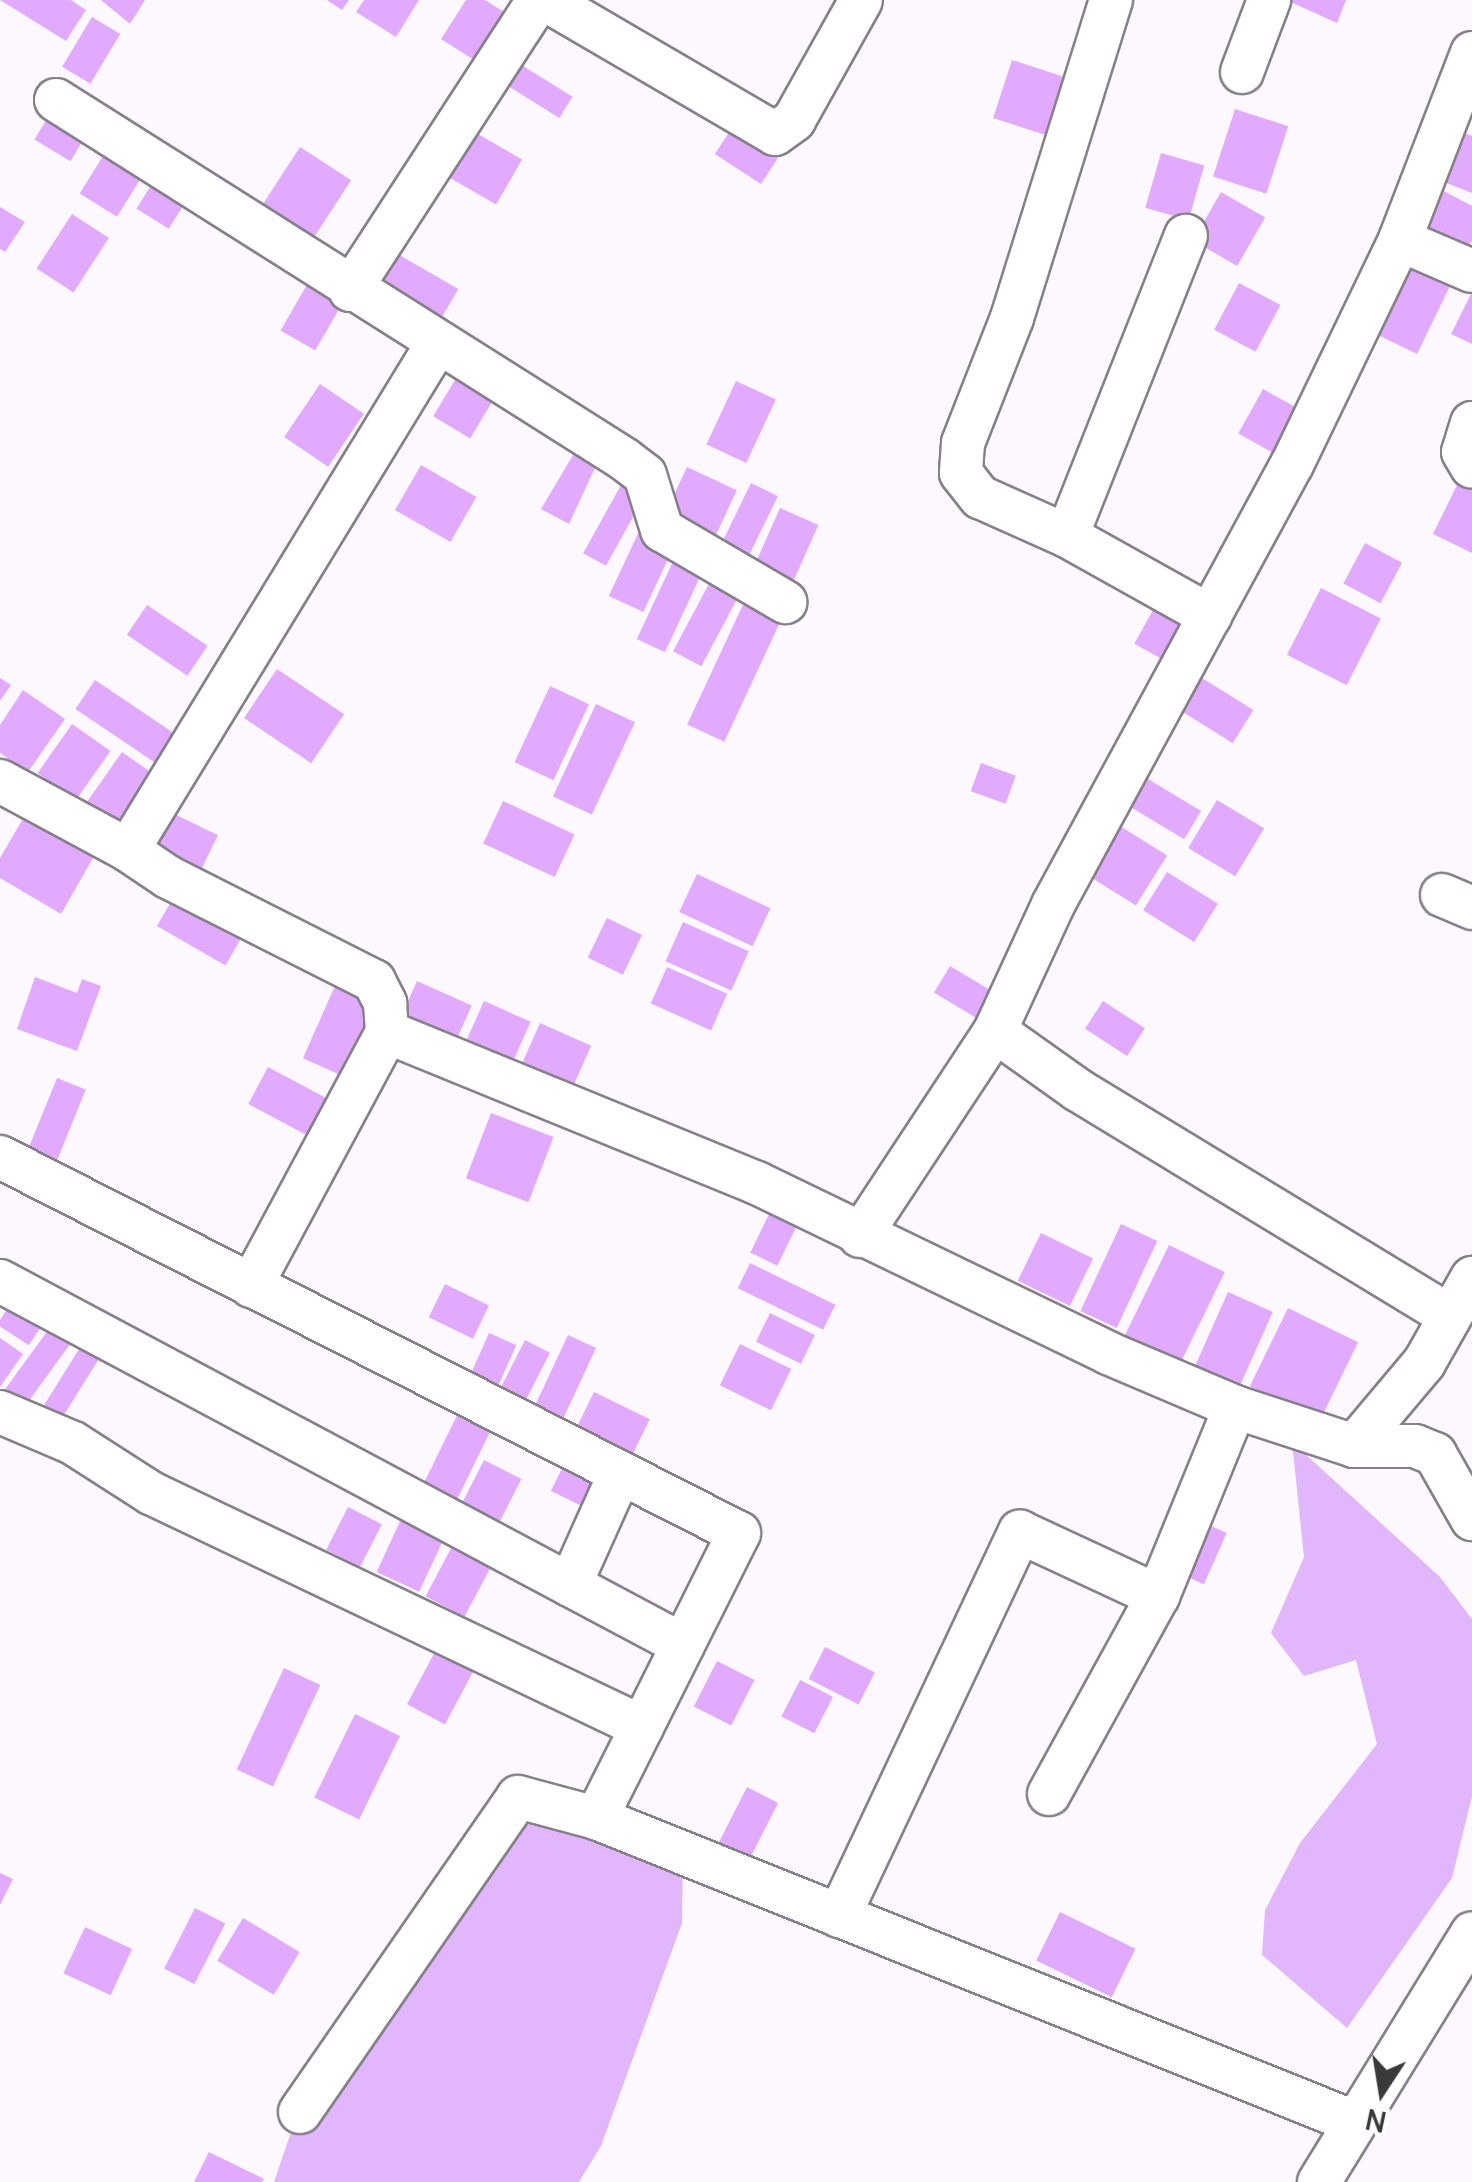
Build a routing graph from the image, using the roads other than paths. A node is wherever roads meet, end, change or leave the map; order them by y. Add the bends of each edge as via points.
1 (861, 0) edge
2 (1111, 0) edge
3 (1269, 0) edge
4 (528, 4) edge
5 (1472, 53) edge
6 (1242, 72) dead end
7 (56, 100) dead end
8 (1186, 236) dead end
9 (1400, 240) junction
10 (1472, 271) edge
11 (350, 290) junction
12 (437, 344) junction
13 (1472, 423) edge
14 (1472, 467) edge
15 (1067, 536) junction
16 (785, 602) dead end
17 (1210, 616) junction
18 (0, 780) edge
19 (128, 850) junction
20 (995, 1031) junction
21 (387, 1032) junction
22 (0, 1157) edge
23 (860, 1236) junction
24 (1472, 1278) edge
25 (0, 1281) edge
26 (251, 1286) junction
27 (1450, 1316) junction
28 (1235, 1407) junction
29 (0, 1412) edge
30 (1354, 1446) junction
31 (620, 1473) junction
32 (1472, 1518) edge
33 (570, 1585) junction
34 (1158, 1596) junction
35 (682, 1645) junction
36 (642, 1727) junction
37 (1049, 1794) dead end
38 (596, 1818) junction
39 (839, 1916) junction
40 (1472, 1933) edge
41 (300, 2112) dead end
42 (1354, 2122) junction
43 (1320, 2182) edge

1 - 4 street via 794,120 775,134
2 - 15 street via 1012,318 963,444 961,473 980,497
3 - 6 street
4 - 11 street
5 - 9 street
7 - 11 street via 255,222
8 - 15 street
9 - 10 street
9 - 17 street
11 - 12 street
12 - 16 street via 624,459 645,475 662,530
12 - 19 street
13 - 14 street via 1464,452
15 - 17 street
17 - 20 street via 1053,905
18 - 19 street
19 - 21 street via 168,878 374,981 385,1003
20 - 23 street
20 - 27 street via 1078,1090
21 - 23 street via 757,1182
21 - 26 street
22 - 26 street
23 - 28 street
24 - 27 street
25 - 33 street
26 - 31 street
27 - 30 street via 1424,1363
28 - 30 street
28 - 34 street
29 - 36 street via 73,1443 150,1493
30 - 32 street via 1415,1446 1435,1454
31 - 33 street
31 - 35 street via 738,1533
33 - 35 street
34 - 37 street
34 - 39 street via 1020,1532
35 - 36 street
36 - 38 street
38 - 39 street
38 - 41 street via 518,1797
39 - 42 street
40 - 42 street
42 - 43 street

